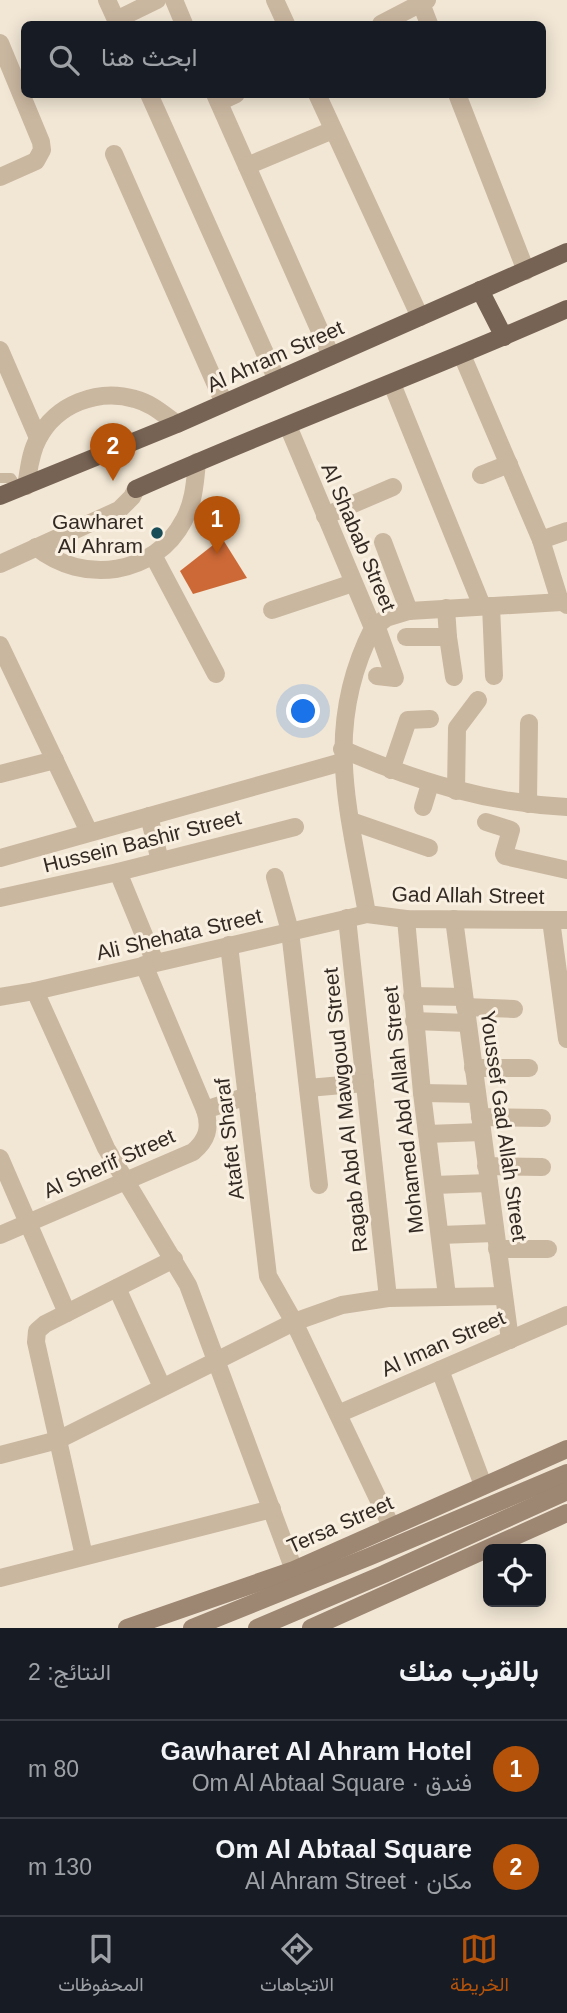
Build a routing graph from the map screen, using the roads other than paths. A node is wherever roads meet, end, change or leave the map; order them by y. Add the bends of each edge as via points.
1 (107, 0) edge
2 (158, 0) edge
3 (174, 0) edge
4 (275, 0) edge
5 (424, 2) edge
6 (117, 21) edge
7 (119, 21) edge
8 (183, 21) edge
9 (285, 21) edge
10 (387, 21) edge
11 (428, 21) edge
12 (0, 43) edge
13 (21, 94) edge
14 (23, 98) edge
15 (151, 98) edge
16 (217, 98) edge
17 (319, 98) edge
18 (459, 98) edge
19 (333, 130) junction
20 (114, 154) dead end
21 (247, 166) junction
22 (0, 177) edge
23 (567, 252) edge
24 (526, 271) junction
25 (480, 290) junction
26 (567, 309) edge
27 (420, 317) junction
28 (504, 337) junction
29 (0, 350) edge
30 (462, 355) junction
31 (331, 356) junction
32 (277, 380) junction
33 (392, 384) junction
34 (224, 403) junction
35 (177, 424) junction
36 (288, 426) junction
37 (38, 438) junction
38 (197, 462) junction
39 (509, 464) junction
40 (481, 475) dead end
41 (0, 478) edge
42 (22, 487) junction
43 (393, 487) dead end
44 (136, 489) joint
45 (0, 496) edge
46 (325, 516) junction
47 (567, 531) edge
48 (541, 540) junction
49 (383, 542) dead end
50 (36, 547) junction
51 (153, 555) junction
52 (0, 564) edge
53 (353, 583) junction
54 (564, 603) edge
55 (486, 606) junction
56 (446, 608) junction
57 (272, 610) dead end
58 (409, 611) junction
59 (374, 626) junction
60 (406, 637) dead end
61 (448, 637) junction
62 (0, 645) edge
63 (216, 674) dead end
64 (377, 676) dead end
65 (494, 676) dead end
66 (454, 677) dead end
67 (478, 700) dead end
68 (430, 719) dead end
69 (529, 723) dead end
70 (342, 756) junction
71 (55, 760) junction
72 (391, 771) junction
73 (0, 774) edge
74 (430, 784) junction
75 (456, 791) junction
76 (528, 804) junction
77 (423, 807) dead end
78 (567, 807) edge
79 (149, 816) junction
80 (351, 821) junction
81 (486, 822) dead end
82 (295, 827) dead end
83 (89, 832) junction
84 (429, 848) dead end
85 (2, 853) edge
86 (160, 861) junction
87 (567, 870) edge
88 (118, 872) junction
89 (275, 877) dead end
90 (0, 898) edge
91 (368, 914) junction
92 (347, 918) junction
93 (406, 919) junction
94 (454, 919) junction
95 (559, 920) edge
96 (290, 931) junction
97 (229, 945) junction
98 (150, 964) junction
99 (35, 991) junction
100 (412, 996) junction
101 (0, 997) edge
102 (465, 1009) junction
103 (514, 1009) dead end
104 (414, 1021) junction
105 (567, 1039) edge
106 (473, 1068) junction
107 (529, 1068) dead end
108 (365, 1083) junction
109 (308, 1088) junction
110 (422, 1093) junction
111 (477, 1094) junction
112 (247, 1096) junction
113 (205, 1110) junction
114 (542, 1118) dead end
115 (481, 1125) junction
116 (427, 1134) junction
117 (0, 1158) edge
118 (542, 1167) dead end
119 (487, 1175) junction
120 (126, 1181) junction
121 (319, 1185) dead end
122 (433, 1185) junction
123 (30, 1223) junction
124 (0, 1235) edge
125 (440, 1235) junction
126 (496, 1241) junction
127 (548, 1249) dead end
128 (174, 1259) junction
129 (117, 1288) junction
130 (447, 1296) junction
131 (503, 1296) junction
132 (388, 1298) junction
133 (67, 1313) junction
134 (567, 1315) edge
135 (294, 1322) junction
136 (510, 1339) junction
137 (217, 1361) junction
138 (440, 1370) junction
139 (162, 1387) junction
140 (338, 1414) junction
141 (58, 1440) junction
142 (567, 1449) edge
143 (0, 1455) edge
144 (567, 1473) edge
145 (483, 1485) junction
146 (567, 1491) edge
147 (272, 1508) junction
148 (567, 1513) edge
149 (391, 1526) junction
150 (84, 1556) junction
151 (294, 1570) junction
152 (0, 1578) edge
153 (127, 1628) edge
154 (192, 1628) edge
155 (257, 1628) edge
156 (311, 1628) edge

1 - 6 street
2 - 7 street
3 - 8 street
4 - 9 street
5 - 10 street
5 - 11 street
12 - 13 street
14 - 22 street via 41,142 41,154 36,162
15 - 32 street
16 - 21 street
17 - 19 street
18 - 24 street
19 - 21 street
19 - 27 street
20 - 34 street
21 - 31 street
23 - 24 main road, Al Ahram Street
24 - 25 main road, Al Ahram Street
25 - 27 main road, Al Ahram Street
25 - 28 main road
26 - 28 main road
27 - 31 main road, Al Ahram Street
28 - 30 main road
29 - 37 street
30 - 33 main road
30 - 39 street
31 - 32 main road, Al Ahram Street
32 - 34 main road, Al Ahram Street
33 - 36 main road
33 - 55 street
34 - 35 main road, Al Ahram Street
35 - 37 street via 136,399 99,396 64,410
35 - 42 main road, Al Ahram Street
36 - 38 main road
36 - 46 street, Al Shabab Street
37 - 42 street
38 - 44 main road
38 - 51 street via 185,519
39 - 40 street
39 - 48 street
41 - 42 lane via 11,478
42 - 45 main road, Al Ahram Street
43 - 46 street
44 - 50 street via 119,510
46 - 53 street, Al Shabab Street
47 - 48 street
48 - 54 street
49 - 58 street
50 - 51 street via 62,564 99,572 127,567
50 - 52 street
51 - 63 street
53 - 57 street
53 - 59 street, Al Shabab Street
54 - 55 street
55 - 56 street
55 - 65 street
56 - 58 street
56 - 61 street
58 - 59 street
59 - 64 street via 395,678
59 - 70 street, Al Shabab Street via 348,695
60 - 61 street
61 - 66 street
62 - 71 street
67 - 75 street via 457,728
68 - 72 street via 408,720
69 - 76 street
70 - 72 street
70 - 79 street
70 - 80 street, Al Shabab Street
71 - 73 street
71 - 83 street
72 - 74 street
74 - 75 street
74 - 77 street
75 - 76 street
76 - 78 street
79 - 83 street
79 - 86 street
80 - 84 street
80 - 91 street, Al Shabab Street
81 - 87 street via 511,830 505,856
82 - 86 street, Hussein Bashir Street
83 - 85 street
86 - 88 street, Hussein Bashir Street
88 - 90 street, Hussein Bashir Street
88 - 98 street
89 - 96 street
91 - 92 street, Ali Shehata Street
91 - 93 street, Gad Allah Street
92 - 96 street, Ali Shehata Street
92 - 108 street, Ragab Abd Al Mawgoud Street
93 - 94 street, Gad Allah Street
93 - 100 street, Mohamed Abd Allah Street
94 - 95 street, Gad Allah Street
94 - 102 street, Youssef Gad Allah Street
95 - 105 street
96 - 97 street, Ali Shehata Street
96 - 109 street
97 - 98 street, Ali Shehata Street
97 - 112 street, Atafet Sharaf
98 - 99 street, Ali Shehata Street
98 - 113 street
99 - 101 street, Ali Shehata Street
99 - 120 street via 98,1131
100 - 102 street
100 - 104 street, Mohamed Abd Allah Street
102 - 103 street
102 - 104 street
102 - 106 street, Youssef Gad Allah Street
104 - 110 street, Mohamed Abd Allah Street
106 - 107 street
106 - 111 street, Youssef Gad Allah Street
108 - 109 street
108 - 132 street, Ragab Abd Al Mawgoud Street
109 - 121 street
110 - 111 street
110 - 116 street, Mohamed Abd Allah Street
111 - 115 street, Youssef Gad Allah Street
112 - 113 street
112 - 135 street, Atafet Sharaf via 268,1276
113 - 120 street, Al Sherif Street via 208,1129 200,1146
114 - 115 street
115 - 116 street
115 - 119 street, Youssef Gad Allah Street
116 - 122 street, Mohamed Abd Allah Street
117 - 123 street
118 - 119 street
119 - 122 street
119 - 126 street, Youssef Gad Allah Street
120 - 123 street, Al Sherif Street
120 - 128 street
122 - 125 street, Mohamed Abd Allah Street
123 - 124 street, Al Sherif Street
123 - 133 street
125 - 126 street
125 - 130 street, Mohamed Abd Allah Street
126 - 127 street
126 - 131 street, Youssef Gad Allah Street
128 - 129 street
128 - 137 street
129 - 133 street
129 - 139 street
130 - 131 street
130 - 132 street
131 - 136 street, Youssef Gad Allah Street
132 - 135 street via 341,1305
133 - 141 street via 40,1327 35,1337
134 - 136 street, Al Iman Street
135 - 137 street
135 - 140 street, Atafet Sharaf
136 - 138 street, Al Iman Street
137 - 139 street
137 - 147 street
138 - 140 street, Al Iman Street
138 - 145 street
139 - 141 street
140 - 149 street, Atafet Sharaf
141 - 143 street
141 - 150 street
142 - 145 main road, Tersa Street
144 - 154 main road
145 - 149 main road, Tersa Street
146 - 155 main road
147 - 150 street
147 - 151 street
148 - 156 main road
149 - 151 main road, Tersa Street
150 - 152 street
151 - 153 main road, Tersa Street

